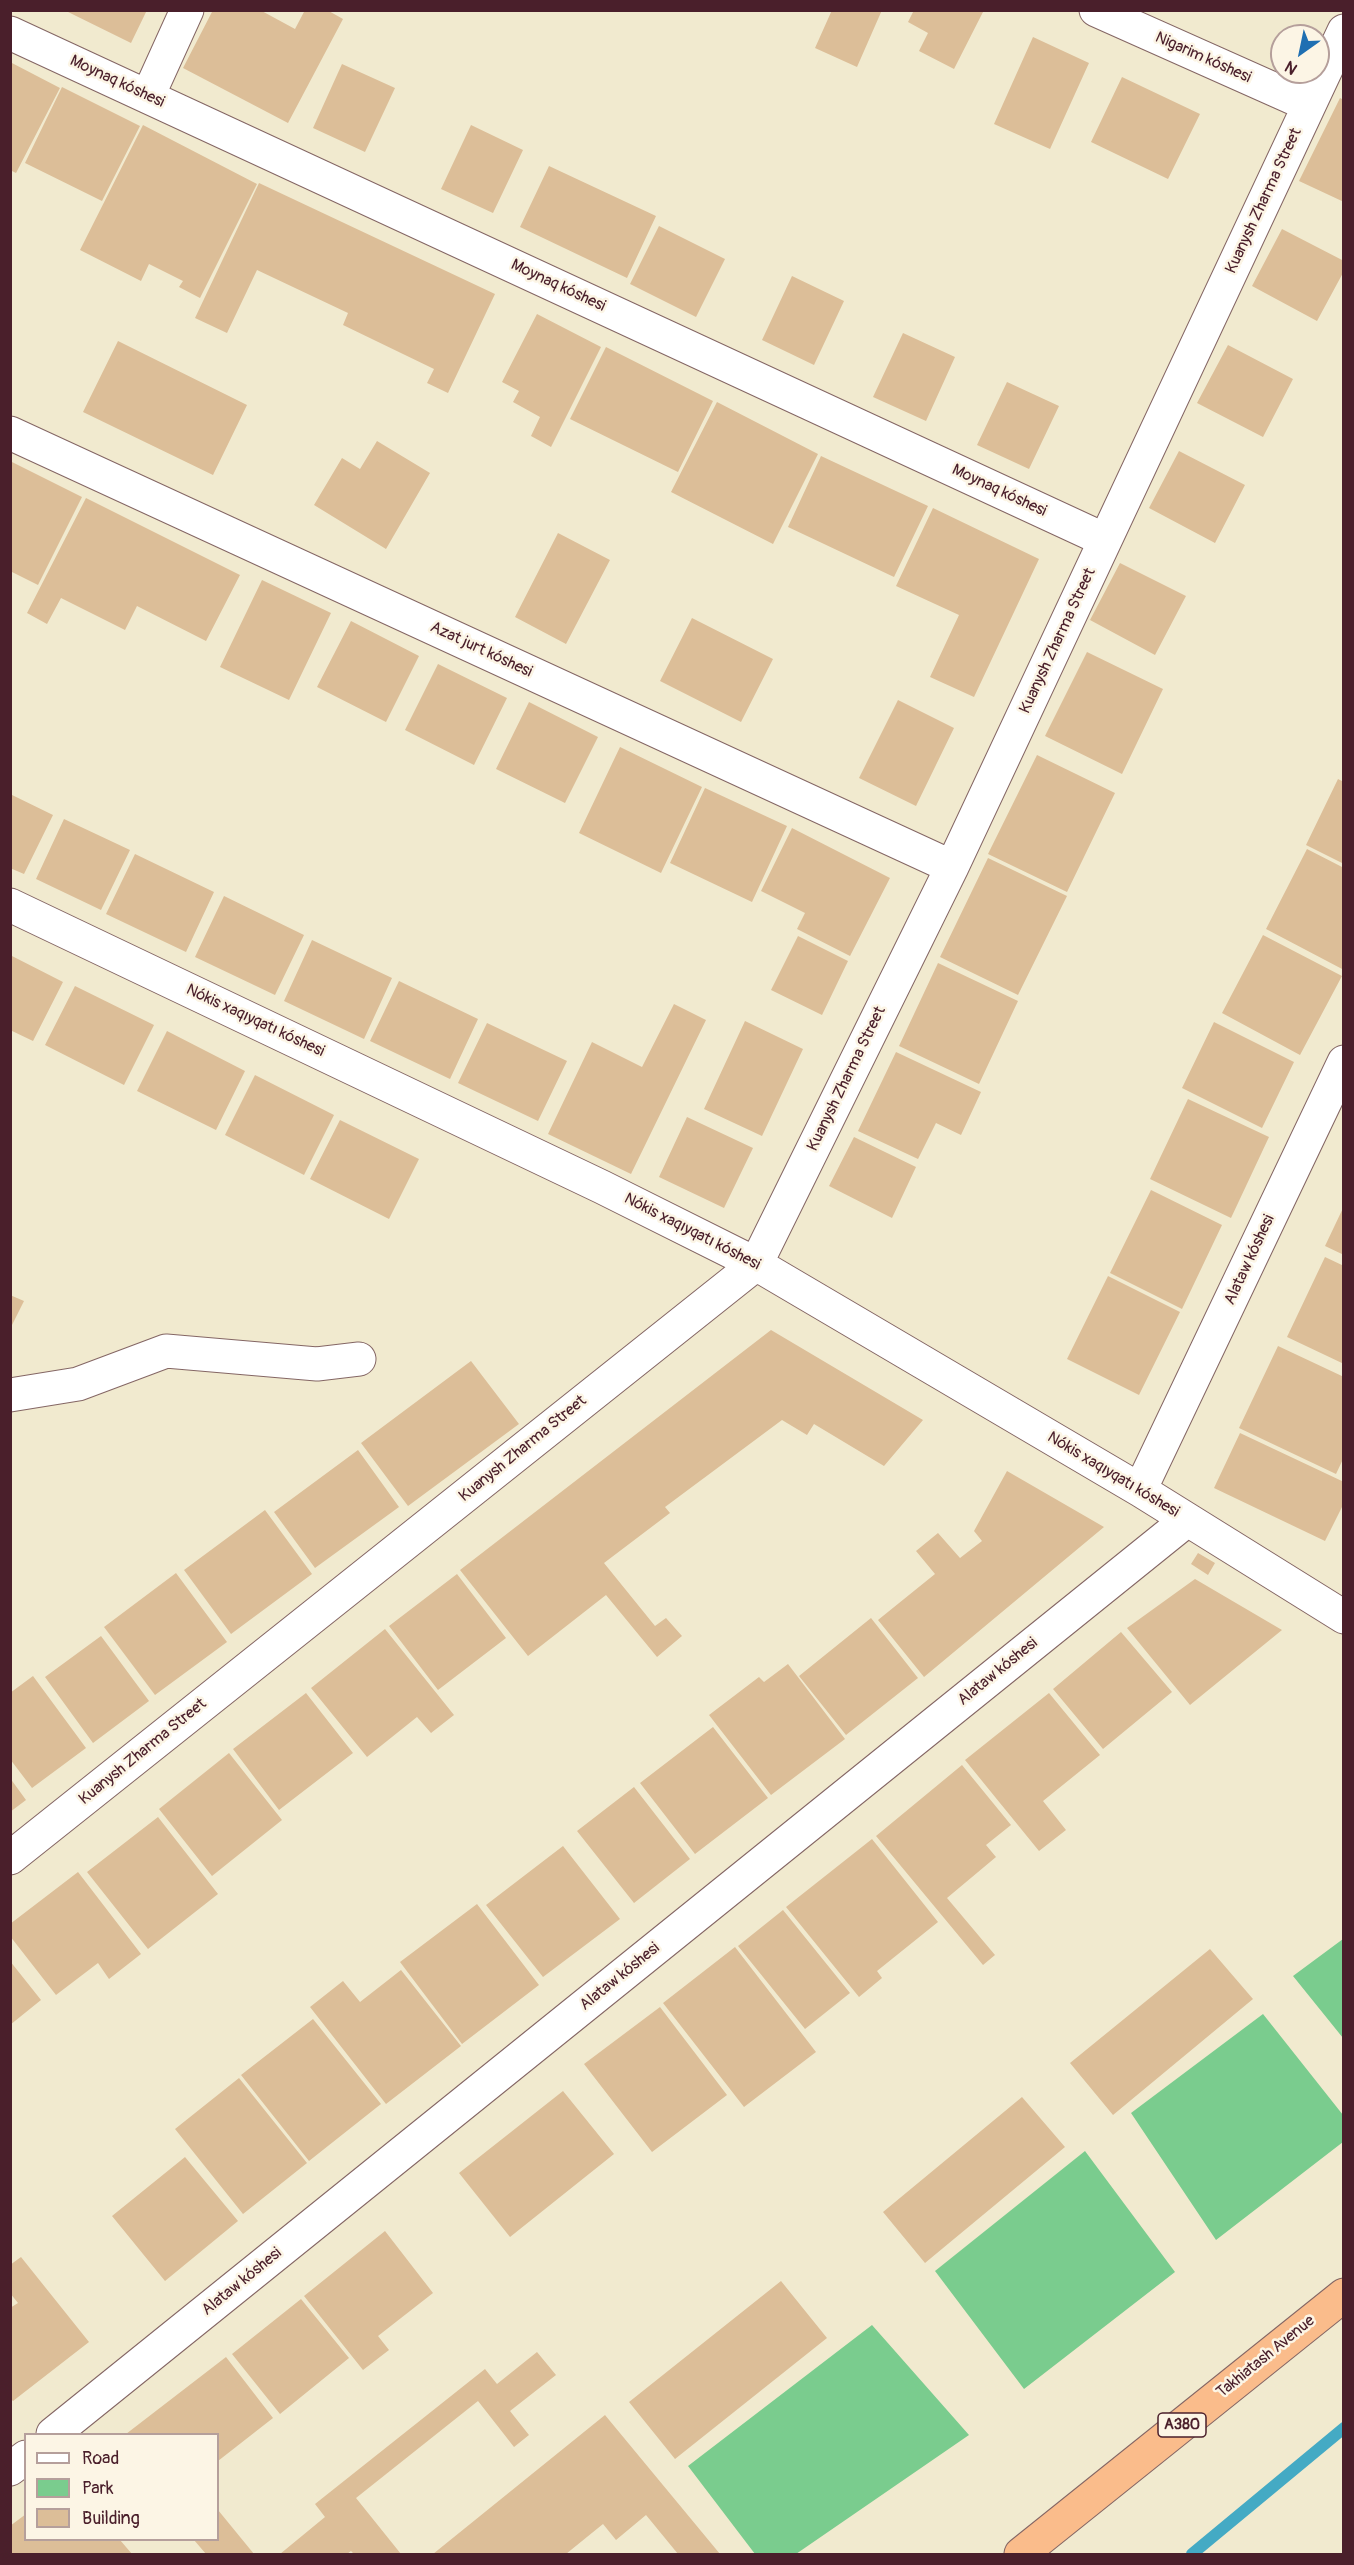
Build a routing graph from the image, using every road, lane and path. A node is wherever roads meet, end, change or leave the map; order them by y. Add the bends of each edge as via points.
1 (187, 10) edge
2 (1096, 10) edge
3 (1344, 31) edge
4 (10, 33) edge
5 (148, 96) junction
6 (1309, 105) junction
7 (10, 433) edge
8 (1105, 540) junction
9 (952, 867) junction
10 (10, 905) edge
11 (1344, 1062) edge
12 (756, 1264) junction
13 (359, 1359) dead end
14 (10, 1395) edge
15 (1140, 1490) junction
16 (1187, 1520) junction
17 (1344, 1617) edge
18 (10, 1858) edge
19 (1344, 2295) edge
20 (54, 2433) edge
21 (24, 2458) edge
22 (10, 2469) edge
23 (1021, 2554) edge

1 - 5 street
2 - 6 street, Nigarim kóshesi
3 - 6 street, Kuanysh Zharma Street
4 - 5 street, Moynaq kóshesi
5 - 8 street, Moynaq kóshesi
6 - 8 street, Kuanysh Zharma Street
7 - 9 street, Azat jurt kóshesi
8 - 9 street, Kuanysh Zharma Street
9 - 12 street, Kuanysh Zharma Street
10 - 12 street, Nókis xaqıyqatı kóshesi
11 - 15 street, Alataw kóshesi
12 - 15 street, Nókis xaqıyqatı kóshesi
12 - 18 street, Kuanysh Zharma Street
13 - 14 street via 317,1364 166,1351 78,1384
15 - 16 street, Nókis xaqıyqatı kóshesi
16 - 17 street, Nókis xaqıyqatı kóshesi
16 - 20 street, Alataw kóshesi
19 - 23 highway, Takhiatash Avenue / A380
21 - 22 street

